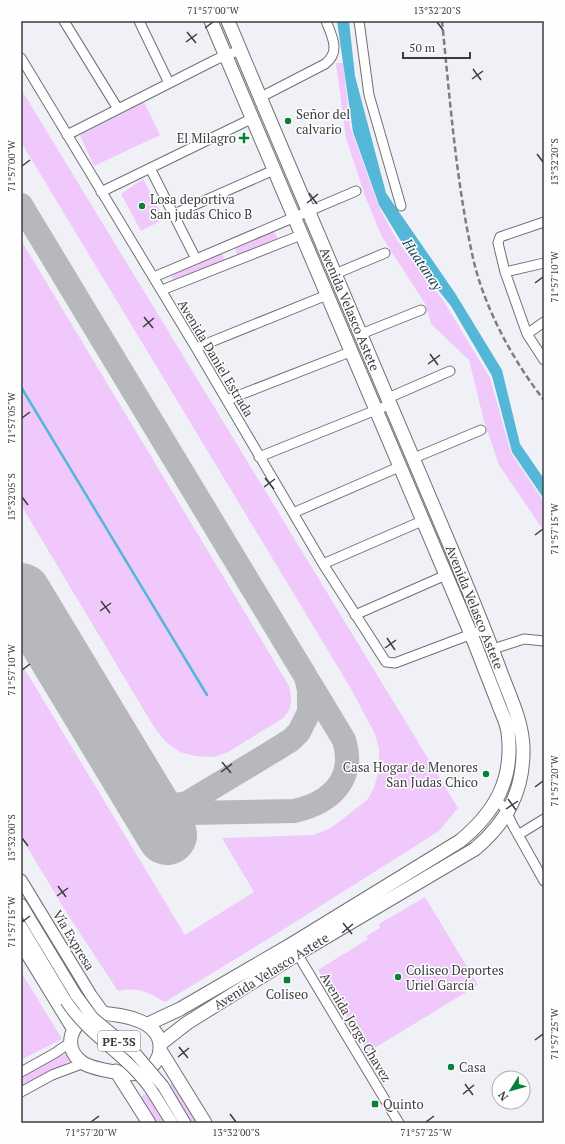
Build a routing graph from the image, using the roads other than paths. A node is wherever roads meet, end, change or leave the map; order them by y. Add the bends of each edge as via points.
1 (64, 21) edge
2 (139, 21) edge
3 (211, 21) edge
4 (228, 21) edge
5 (326, 21) edge
6 (359, 21) edge
7 (240, 50) junction
8 (225, 56) junction
9 (21, 58) edge
10 (169, 83) junction
11 (261, 97) junction
12 (118, 109) junction
13 (253, 118) junction
14 (67, 135) junction
15 (150, 168) junction
16 (274, 170) junction
17 (356, 191) dead end
18 (101, 192) junction
19 (401, 206) dead end
20 (309, 211) junction
21 (174, 214) junction
22 (294, 217) junction
23 (544, 222) edge
24 (302, 236) junction
25 (385, 253) dead end
26 (196, 259) junction
27 (544, 263) edge
28 (505, 272) junction
29 (335, 274) junction
30 (154, 278) junction
31 (162, 290) junction
32 (327, 295) junction
33 (421, 310) dead end
34 (544, 322) edge
35 (361, 334) junction
36 (527, 334) junction
37 (196, 348) junction
38 (350, 352) junction
39 (544, 360) edge
40 (450, 371) dead end
41 (227, 400) junction
42 (389, 401) junction
43 (375, 410) junction
44 (481, 430) dead end
45 (259, 457) junction
46 (414, 458) junction
47 (399, 467) junction
48 (293, 513) junction
49 (422, 522) junction
50 (323, 564) junction
51 (446, 575) junction
52 (355, 615) junction
53 (485, 629) junction
54 (471, 634) junction
55 (543, 639) edge
56 (492, 649) junction
57 (497, 801) junction
58 (507, 813) junction
59 (544, 819) edge
60 (518, 835) junction
61 (21, 880) edge
62 (544, 881) edge
63 (21, 904) edge
64 (21, 926) edge
65 (21, 945) edge
66 (295, 949) junction
67 (71, 998) junction
68 (104, 1013) junction
69 (148, 1024) junction
70 (72, 1036) junction
71 (160, 1047) junction
72 (84, 1063) junction
73 (22, 1068) edge
74 (116, 1072) junction
75 (21, 1092) edge
76 (149, 1123) edge
77 (172, 1123) edge
78 (185, 1123) edge
79 (205, 1123) edge
80 (399, 1123) edge

1 - 12 street
2 - 10 street
3 - 8 highway, Avenida Velasco Astete
4 - 7 highway, Avenida Velasco Astete
5 - 11 street via 335,45 331,59
6 - 19 street via 370,95
7 - 8 street
7 - 11 highway, Avenida Velasco Astete
8 - 10 street
8 - 13 highway, Avenida Velasco Astete
9 - 14 street, Avenida Daniel Estrada
10 - 12 street
11 - 20 highway, Avenida Velasco Astete
12 - 14 street
13 - 15 street
13 - 16 highway, Avenida Velasco Astete
14 - 18 street, Avenida Daniel Estrada
15 - 18 street
15 - 21 street
16 - 21 street
16 - 22 highway, Avenida Velasco Astete
17 - 20 street
18 - 30 street, Avenida Daniel Estrada
20 - 22 street
20 - 29 highway, Avenida Velasco Astete
21 - 26 street
22 - 24 highway, Avenida Velasco Astete
22 - 26 street
23 - 28 street via 500,237 498,243
24 - 31 street
24 - 32 highway, Avenida Velasco Astete
25 - 29 street
26 - 30 street
27 - 28 street
28 - 36 street
29 - 35 highway, Avenida Velasco Astete
30 - 31 street, Avenida Daniel Estrada
31 - 37 street, Avenida Daniel Estrada
32 - 37 street
32 - 38 highway, Avenida Velasco Astete
33 - 35 street
34 - 36 street
35 - 42 highway, Avenida Velasco Astete
36 - 39 street
37 - 41 street, Avenida Daniel Estrada
38 - 41 street
38 - 43 highway, Avenida Velasco Astete
40 - 42 street
41 - 45 street, Avenida Daniel Estrada
42 - 43 street
42 - 46 highway, Avenida Velasco Astete
43 - 45 street
43 - 47 highway, Avenida Velasco Astete
44 - 46 street
45 - 48 street, Avenida Daniel Estrada
46 - 53 highway, Avenida Velasco Astete
47 - 48 street
47 - 49 highway, Avenida Velasco Astete
48 - 50 street, Avenida Daniel Estrada
49 - 50 street
49 - 51 highway, Avenida Velasco Astete
50 - 52 street, Avenida Daniel Estrada
51 - 52 street
51 - 54 highway, Avenida Velasco Astete
52 - 54 street, Avenida Daniel Estrada via 386,662 395,663
53 - 54 street
53 - 56 highway, Avenida Velasco Astete
54 - 57 highway, Avenida Velasco Astete via 508,730 507,772
55 - 56 street via 524,639
56 - 58 highway, Avenida Velasco Astete via 519,721 523,744 523,771 518,794
57 - 58 street
57 - 66 highway, Avenida Velasco Astete via 478,826 460,841
58 - 60 street
58 - 66 highway, Avenida Velasco Astete via 488,838 475,849
59 - 60 street
60 - 62 street
61 - 68 main road, Vía Expresa / PE-3S
63 - 67 main road, Vía Expresa / PE-3S
64 - 67 main road, PE-3S
65 - 70 main road
66 - 69 highway, Avenida Velasco Astete
66 - 71 highway, Avenida Velasco Astete via 187,1023
66 - 80 street, Avenida Jorge Chavez
67 - 77 main road, PE-3S, bridge via 82,1023 136,1069
67 - 78 main road, PE-3S, bridge via 134,1053 163,1086
68 - 69 highway
68 - 70 highway via 87,1015 80,1019
69 - 71 highway via 154,1030
70 - 72 highway via 73,1050
70 - 73 street via 55,1054
71 - 74 highway via 158,1058 147,1070 135,1074
71 - 79 highway
72 - 74 highway
72 - 75 street via 52,1075
74 - 76 highway

